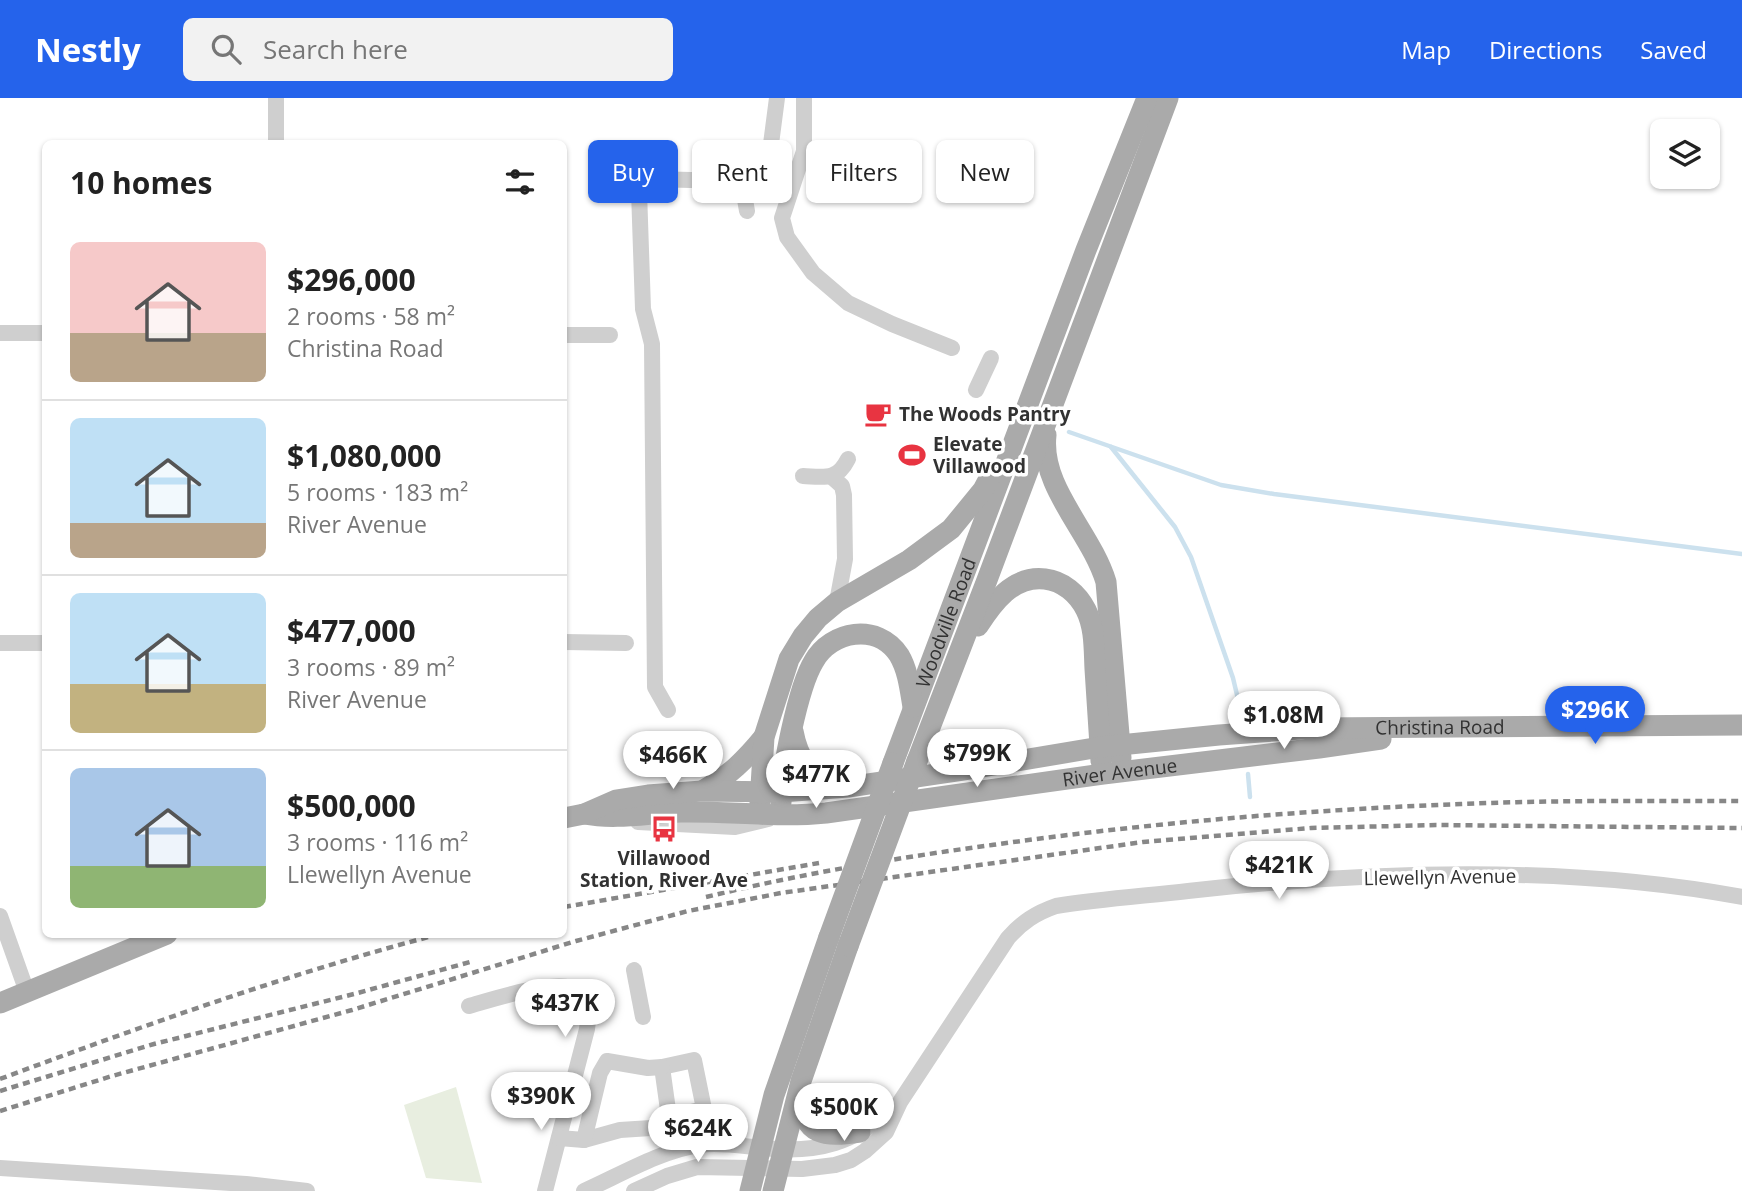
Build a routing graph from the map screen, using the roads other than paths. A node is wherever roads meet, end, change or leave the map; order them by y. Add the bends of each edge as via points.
1 (276, 98) edge
2 (777, 98) edge
3 (804, 98) edge
4 (1147, 98) edge
5 (1168, 98) edge
6 (276, 140) edge
7 (772, 140) edge
8 (692, 180) edge
9 (746, 203) edge
10 (747, 211) dead end
11 (0, 333) edge
12 (42, 334) edge
13 (567, 335) edge
14 (610, 335) dead end
15 (952, 348) dead end
16 (991, 358) dead end
17 (976, 390) dead end
18 (1048, 419) junction
19 (1021, 422) junction
20 (848, 459) dead end
21 (803, 476) dead end
22 (832, 477) junction
23 (837, 602) junction
24 (567, 642) edge
25 (0, 643) edge
26 (42, 643) edge
27 (626, 643) dead end
28 (958, 655) junction
29 (913, 709) junction
30 (668, 710) dead end
31 (1742, 725) edge
32 (1447, 728) junction
33 (793, 730) junction
34 (764, 737) junction
35 (1110, 746) junction
36 (1113, 772) junction
37 (848, 787) junction
38 (702, 790) junction
39 (771, 791) junction
40 (759, 815) junction
41 (574, 816) edge
42 (780, 816) junction
43 (616, 818) junction
44 (1742, 897) edge
45 (0, 916) edge
46 (157, 938) edge
47 (839, 941) junction
48 (634, 970) dead end
49 (27, 992) junction
50 (0, 1003) edge
51 (469, 1006) dead end
52 (643, 1017) dead end
53 (662, 1066) junction
54 (801, 1081) junction
55 (901, 1102) junction
56 (669, 1117) junction
57 (650, 1128) junction
58 (860, 1132) junction
59 (559, 1138) junction
60 (584, 1140) junction
61 (663, 1156) junction
62 (758, 1158) junction
63 (780, 1159) junction
64 (0, 1168) edge
65 (617, 1184) edge
66 (307, 1191) edge
67 (545, 1191) edge
68 (584, 1191) edge
69 (634, 1191) edge
70 (750, 1191) edge
71 (773, 1191) edge

1 - 6 street
2 - 7 street
3 - 15 street via 804,151 782,218 787,237 813,273 848,303
4 - 19 main road, Woodville Road
5 - 18 main road, Woodville Road
8 - 30 street via 651,179 639,191 643,309 652,344 654,687
9 - 10 street
11 - 12 street
13 - 14 street
16 - 17 street
18 - 28 main road, Woodville Road
18 - 35 main road via 1044,449 1052,478 1095,552 1106,582
19 - 23 main road via 983,490 951,529 918,555
19 - 29 main road, Woodville Road
20 - 22 street
21 - 22 street
22 - 23 street via 844,495 845,559
23 - 34 main road via 810,627 789,659
24 - 27 street
25 - 26 street
28 - 35 main road via 1010,587 1039,578 1068,587 1086,611 1090,625
28 - 47 main road, Woodville Road, bridge
29 - 33 main road via 898,653 875,636 848,634 833,639 813,662
29 - 47 main road, Woodville Road, bridge
31 - 32 main road, Christina Road
32 - 35 main road, Christina Road via 1316,728
32 - 36 main road, River Avenue
33 - 37 main road via 800,757 812,772 822,780
33 - 39 main road
34 - 38 main road via 742,763
34 - 39 main road
35 - 36 main road
35 - 37 main road, Christina Road
36 - 42 main road, River Avenue via 850,811
37 - 39 main road, River Avenue
38 - 39 main road, River Avenue
38 - 41 main road, River Avenue via 616,800
39 - 40 main road
39 - 42 main road
40 - 42 main road, River Avenue
40 - 43 main road, River Avenue via 682,812
41 - 43 main road, River Avenue
42 - 43 street via 724,827
44 - 55 street, Llewellyn Avenue via 1628,881 1442,876 1252,884 1056,906 1028,919 1008,938
45 - 49 street
46 - 49 main road
47 - 54 main road, Woodville Road
47 - 62 main road, Woodville Road via 774,1096
48 - 52 street
49 - 50 main road
51 - 59 street via 541,988 565,986 586,996 587,1029
53 - 56 street
53 - 56 street via 694,1060 704,1109
53 - 60 street via 607,1061
54 - 58 main road via 803,1112 816,1132 830,1136
54 - 63 main road, Woodville Road
55 - 58 street, Llewellyn Avenue
55 - 63 street, Llewellyn Avenue via 886,1132 851,1160 815,1167
56 - 57 street
57 - 60 street
57 - 61 street
58 - 63 street, Llewellyn Avenue
59 - 60 street
59 - 67 street
61 - 62 street via 698,1145 737,1144
61 - 65 street
62 - 63 street
62 - 69 street via 697,1167
62 - 70 main road, Woodville Road
63 - 71 main road, Woodville Road
64 - 66 street
65 - 68 street

